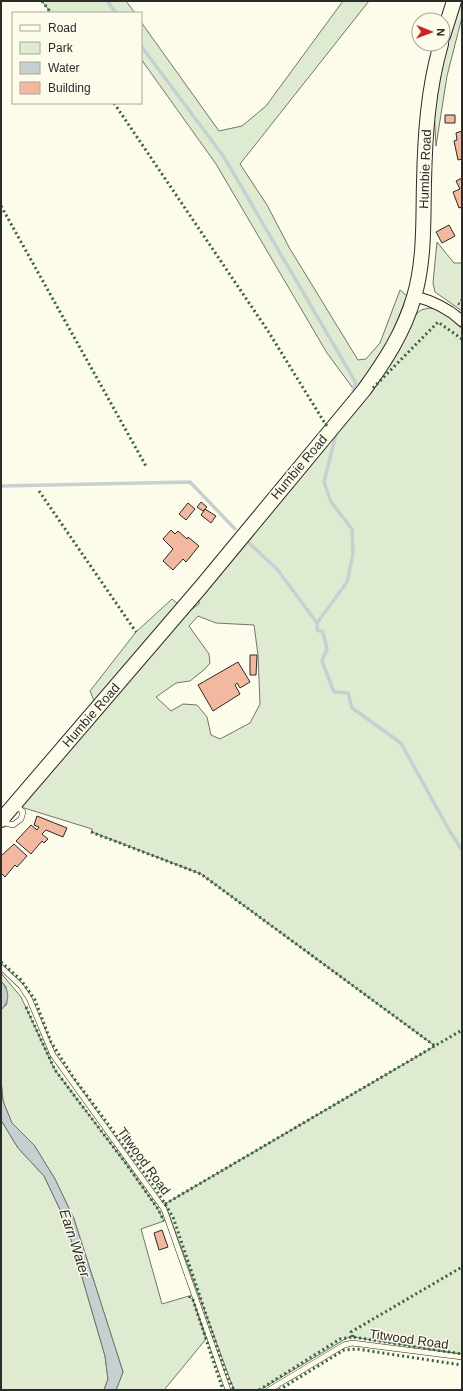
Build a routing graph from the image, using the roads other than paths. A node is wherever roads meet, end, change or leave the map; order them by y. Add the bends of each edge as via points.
1 (454, 1) edge
2 (451, 12) edge
3 (439, 52) edge
4 (414, 296) junction
5 (462, 321) edge
6 (1, 820) edge
7 (1, 967) edge
8 (462, 1357) edge
9 (228, 1390) edge
10 (269, 1390) edge

1 - 2 street
3 - 4 street, Humbie Road via 427,122 423,238 420,273
4 - 5 street via 440,305
4 - 6 street, Humbie Road via 400,335 364,390 176,617
7 - 9 lane, Titwood Road via 21,986 29,998 53,1055 164,1209
8 - 10 lane, Titwood Road via 352,1343 344,1345

